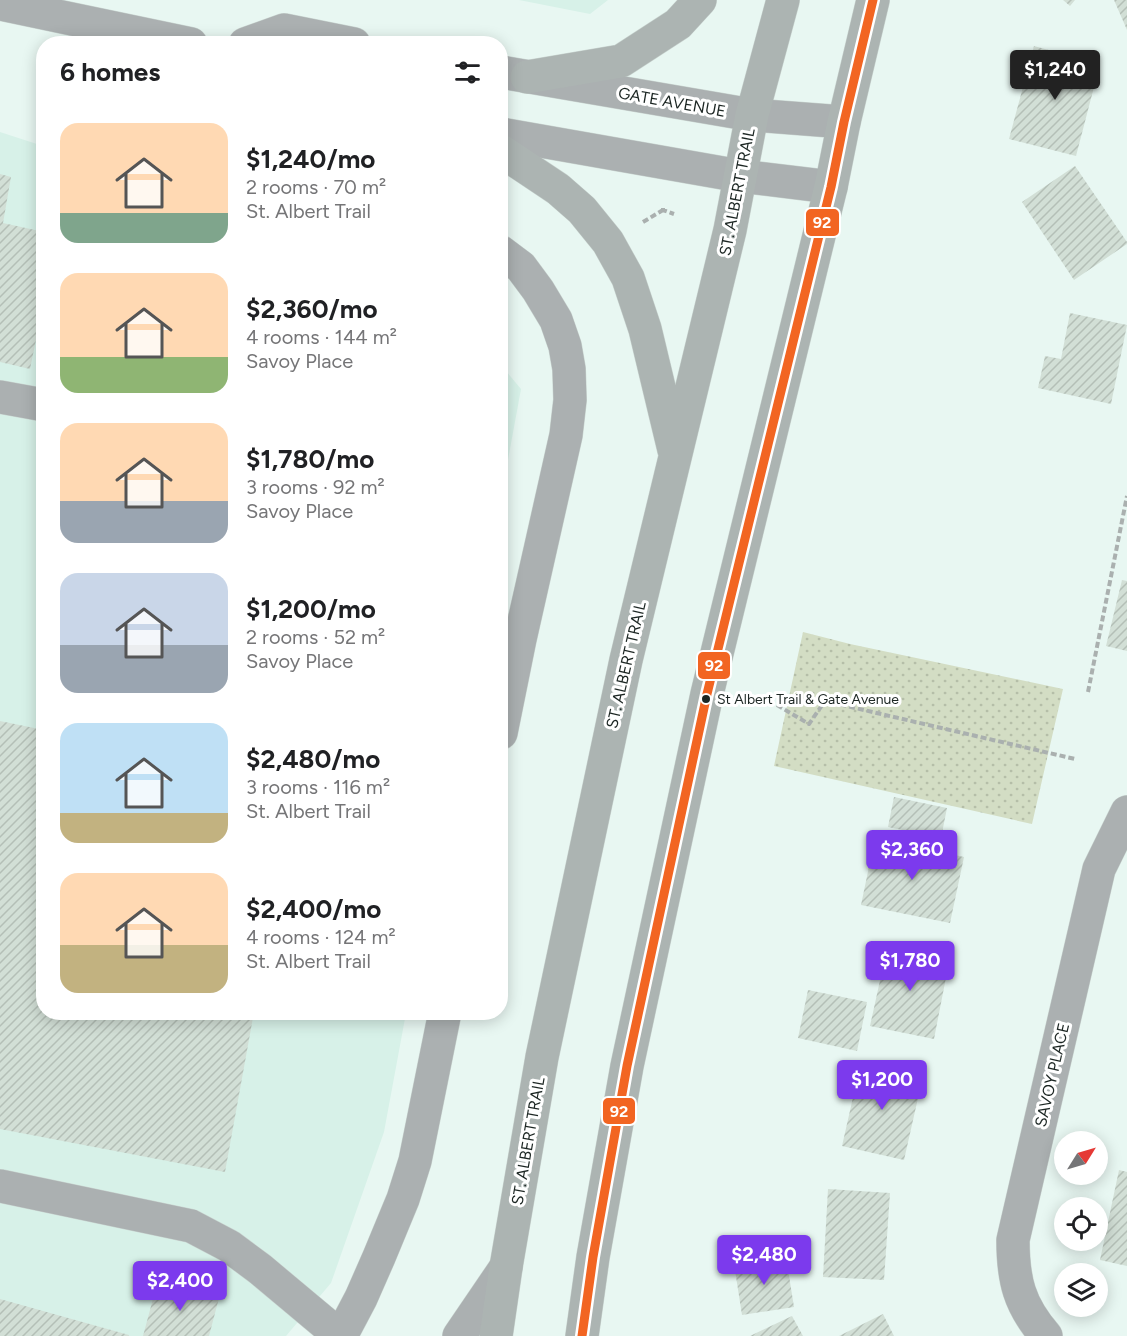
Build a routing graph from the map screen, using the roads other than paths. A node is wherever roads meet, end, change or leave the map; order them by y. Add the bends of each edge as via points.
1 (700, 0) edge
2 (783, 0) edge
3 (873, 0) edge
4 (0, 4) edge
5 (152, 36) edge
6 (267, 36) edge
7 (314, 36) edge
8 (514, 74) edge
9 (752, 115) junction
10 (844, 122) junction
11 (508, 135) edge
12 (508, 156) edge
13 (740, 176) junction
14 (831, 187) junction
15 (508, 257) edge
16 (0, 397) edge
17 (36, 404) edge
18 (675, 456) junction
19 (508, 698) edge
20 (1127, 812) edge
21 (443, 1020) edge
22 (0, 1186) edge
23 (506, 1268) junction
24 (340, 1336) edge
25 (459, 1336) edge
26 (496, 1336) edge
27 (582, 1336) edge
28 (1046, 1336) edge

1 - 8 main road via 678,24 621,61
2 - 9 main road, ST. ALBERT TRAIL
3 - 10 main road
4 - 5 street
6 - 7 street via 284,30
8 - 9 street, GATE AVENUE
9 - 10 street, GATE AVENUE
9 - 13 main road, ST. ALBERT TRAIL
10 - 14 main road
11 - 13 street
12 - 18 main road via 558,189 582,210 608,242 628,278 645,329
13 - 14 street
13 - 18 main road, ST. ALBERT TRAIL
14 - 27 main road via 699,729 627,1066
15 - 19 street via 521,267 556,320 565,346 570,400 566,435
16 - 17 street
18 - 23 main road, ST. ALBERT TRAIL via 626,660 542,1057
20 - 28 street, SAVOY PLACE via 1099,869 1013,1240 1013,1262 1024,1305
21 - 24 street via 415,1161 403,1199 380,1257
22 - 24 street via 191,1226 229,1246
23 - 25 street
23 - 26 main road, ST. ALBERT TRAIL

